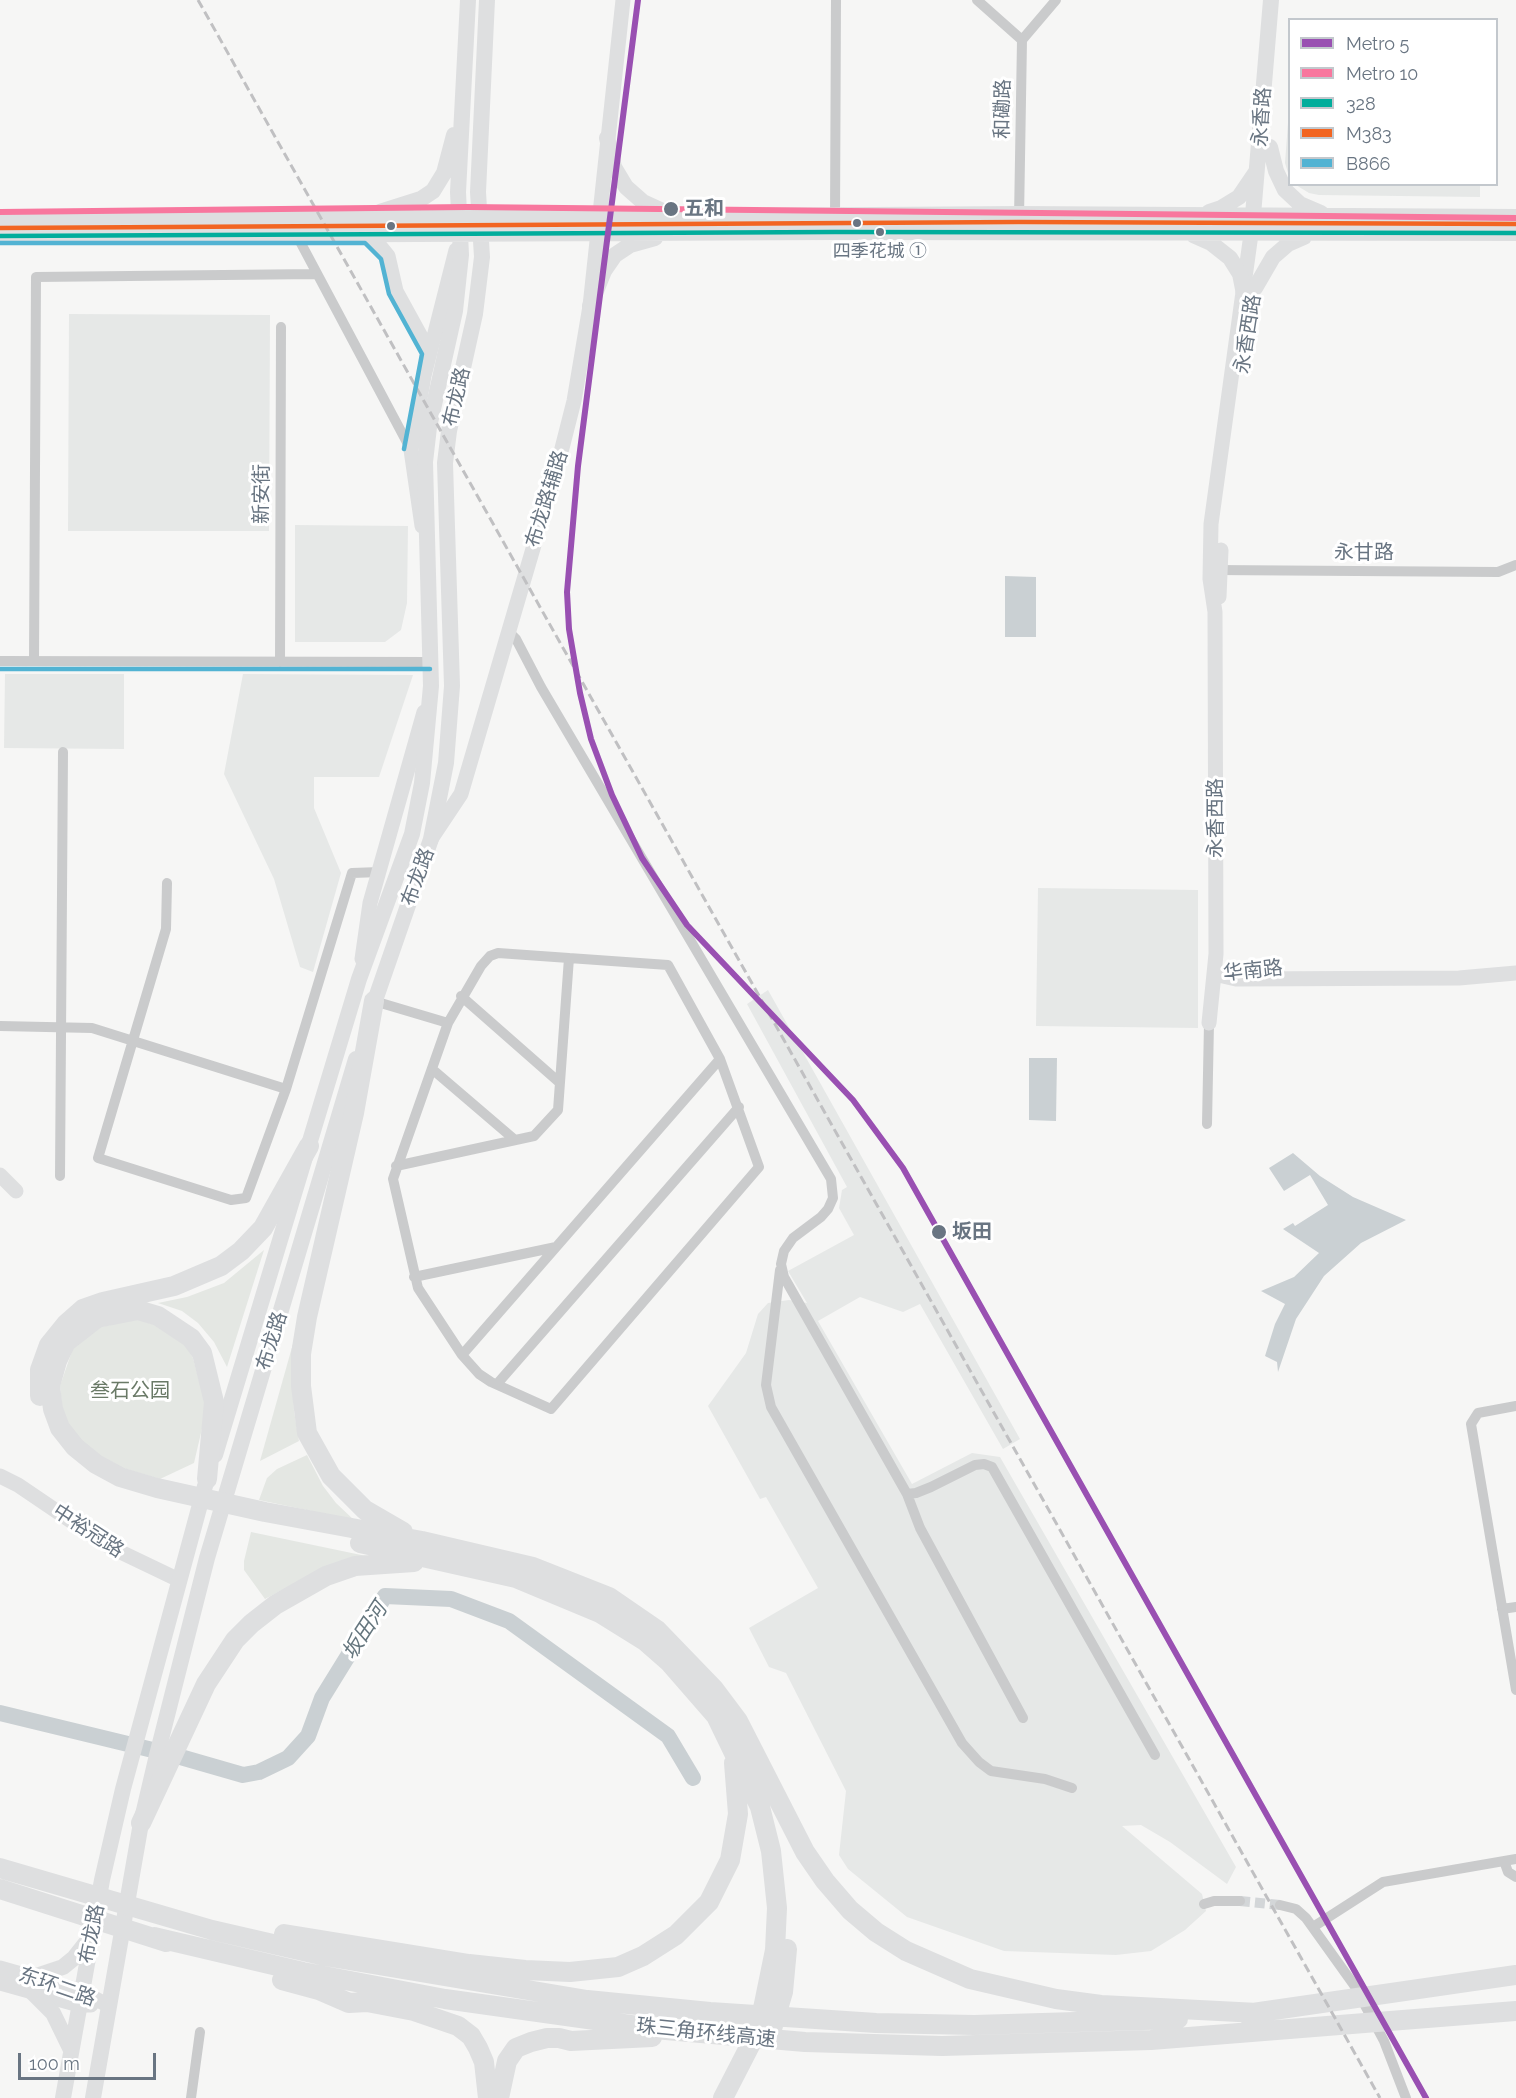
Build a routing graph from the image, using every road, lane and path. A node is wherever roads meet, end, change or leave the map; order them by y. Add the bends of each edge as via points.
1 (468, 0) edge
2 (488, 0) edge
3 (622, 0) edge
4 (836, 0) edge
5 (977, 0) edge
6 (1056, 0) edge
7 (1271, 0) edge
8 (1281, 0) edge
9 (1022, 40) junction
10 (463, 99) junction
11 (607, 138) junction
12 (1270, 147) junction
13 (1258, 162) junction
14 (1019, 214) junction
15 (1259, 216) junction
16 (1334, 216) junction
17 (1516, 216) edge
18 (459, 217) junction
19 (0, 221) edge
20 (1186, 221) junction
21 (835, 223) junction
22 (599, 224) junction
23 (674, 224) junction
24 (480, 225) junction
25 (364, 226) junction
26 (1018, 232) junction
27 (1516, 233) edge
28 (296, 234) junction
29 (460, 234) junction
30 (1257, 234) junction
31 (1316, 235) junction
32 (1335, 235) junction
33 (0, 236) edge
34 (317, 274) junction
35 (1249, 291) junction
36 (590, 306) junction
37 (281, 327) dead end
38 (430, 353) junction
39 (411, 450) junction
40 (427, 549) junction
41 (1516, 565) edge
42 (1215, 570) junction
43 (508, 631) junction
44 (0, 661) edge
45 (34, 661) junction
46 (280, 662) junction
47 (430, 662) junction
48 (431, 686) junction
49 (63, 752) dead end
50 (431, 839) junction
51 (380, 872) junction
52 (167, 883) dead end
53 (570, 958) junction
54 (1516, 963) edge
55 (1516, 973) edge
56 (1214, 974) junction
57 (358, 985) junction
58 (461, 996) junction
59 (374, 1001) junction
60 (448, 1023) junction
61 (1209, 1023) joint
62 (0, 1026) edge
63 (59, 1027) junction
64 (132, 1040) junction
65 (720, 1059) junction
66 (432, 1069) junction
67 (560, 1083) junction
68 (286, 1089) junction
69 (739, 1107) junction
70 (1207, 1124) dead end
71 (515, 1140) junction
72 (309, 1146) junction
73 (396, 1166) junction
74 (0, 1175) edge
75 (60, 1176) dead end
76 (16, 1191) dead end
77 (556, 1247) junction
78 (781, 1264) junction
79 (414, 1277) junction
80 (462, 1354) junction
81 (497, 1384) junction
82 (1516, 1406) edge
83 (0, 1476) edge
84 (207, 1479) junction
85 (155, 1493) junction
86 (907, 1494) junction
87 (262, 1518) junction
88 (422, 1541) junction
89 (446, 1561) junction
90 (179, 1580) junction
91 (1516, 1606) edge
92 (1502, 1609) junction
93 (1516, 1690) edge
94 (1023, 1718) dead end
95 (731, 1746) junction
96 (1155, 1755) dead end
97 (771, 1786) junction
98 (1072, 1788) dead end
99 (141, 1823) junction
100 (1516, 1859) edge
101 (1504, 1861) junction
102 (0, 1868) edge
103 (1516, 1877) edge
104 (0, 1889) edge
105 (1240, 1901) tunnel mouth
106 (1204, 1904) dead end
107 (1280, 1905) tunnel mouth
108 (194, 1925) junction
109 (1313, 1928) junction
110 (92, 1935) junction
111 (154, 1937) junction
112 (0, 1968) edge
113 (1516, 1973) edge
114 (0, 1983) edge
115 (33, 1985) junction
116 (80, 1998) junction
117 (1516, 1998) edge
118 (109, 2006) junction
119 (1516, 2011) edge
120 (1258, 2013) junction
121 (1411, 2018) junction
122 (200, 2031) dead end
123 (712, 2035) junction
124 (71, 2050) junction
125 (63, 2098) edge
126 (93, 2098) edge
127 (191, 2098) edge
128 (488, 2098) edge
129 (499, 2098) edge
130 (723, 2098) edge
131 (739, 2098) edge
132 (1406, 2098) edge

1 - 10 main road, 布龙路
2 - 24 main road, 布龙路 via 478,192
3 - 11 main road, 布龙路辅路
4 - 21 street
5 - 9 street
6 - 9 street
7 - 13 main road, 永香路
8 - 12 main road, 永香路
9 - 14 street, 和磡路
10 - 18 main road, 布龙路
10 - 25 main road via 438,186 421,199
11 - 22 main road, 布龙路辅路
11 - 23 main road via 614,166 626,187
12 - 15 main road, 永香路
12 - 16 main road via 1276,171 1292,198 1310,209
13 - 15 main road, 永香路
13 - 20 main road via 1252,181 1239,197
14 - 20 main road
14 - 21 main road
14 - 26 street, 和磡路
15 - 16 main road
15 - 20 main road
15 - 30 main road, 永香路
16 - 17 main road
16 - 32 main road
18 - 24 main road
18 - 25 main road
18 - 29 main road, 布龙路
19 - 25 main road
20 - 26 main road
20 - 30 main road
20 - 35 main road via 1230,258
21 - 23 main road
21 - 26 main road
22 - 23 main road
22 - 24 main road
22 - 36 main road, 布龙路辅路
23 - 36 main road via 615,255
24 - 29 main road
24 - 50 main road, 布龙路 via 482,257 475,314 446,455 452,686 446,763
25 - 28 main road
25 - 29 main road
25 - 38 main road via 388,256 396,291
27 - 32 main road
28 - 33 main road
28 - 34 street
29 - 38 main road
29 - 40 main road, 布龙路 via 455,311 426,444
30 - 31 main road
30 - 35 main road, 永香西路
31 - 32 main road
31 - 35 main road via 1295,239 1281,249
34 - 39 street
34 - 45 street via 36,277
35 - 42 main road, 永香西路 via 1212,503
36 - 43 main road, 布龙路辅路 via 567,431
37 - 46 street, 新安街
38 - 39 main road
39 - 40 main road
40 - 47 main road, 布龙路
41 - 42 street, 永甘路 via 1498,572
42 - 56 main road, 永香西路
43 - 50 main road, 布龙路辅路 via 461,794
43 - 78 street via 831,1179 833,1198 828,1209 793,1238
44 - 45 street
45 - 46 street
46 - 47 street
47 - 48 main road, 布龙路
48 - 51 main road
48 - 57 main road, 布龙路 via 426,757 412,834
49 - 63 street
50 - 59 main road, 布龙路
51 - 57 main road via 370,903
51 - 68 street via 352,873
52 - 64 street via 166,929
53 - 58 street via 498,953 481,966
53 - 65 street via 669,965
53 - 67 street
54 - 56 main road, 华南路 via 1458,968 1246,969
55 - 56 main road, 华南路 via 1459,978 1236,979
56 - 61 main road, 永香西路
57 - 72 main road, 布龙路
58 - 60 street
58 - 67 street
59 - 60 street
59 - 88 highway via 354,1113 307,1317 301,1386 308,1432 331,1476 365,1510
59 - 99 main road, 布龙路 via 207,1558
60 - 66 street
61 - 70 street
62 - 63 street
63 - 64 street via 92,1028
63 - 75 street
64 - 68 street
64 - 68 street via 98,1158 131,1169 231,1200 246,1198
65 - 69 street
65 - 77 street
66 - 71 street
66 - 73 street
67 - 71 street via 558,1110 534,1136
69 - 81 street
69 - 81 street via 759,1167 551,1409
71 - 73 street
72 - 84 main road, 布龙路
72 - 85 highway via 263,1228 235,1256 174,1286 83,1309 49,1345 40,1370 39,1390 42,1414 52,1440 91,1476
73 - 79 street via 393,1179
74 - 76 main road
77 - 79 street
77 - 80 street
78 - 86 street via 789,1288
78 - 98 street via 766,1385 771,1407 962,1743 991,1771 1046,1779
79 - 80 street
80 - 81 street via 479,1374
82 - 92 street via 1478,1413 1471,1424
83 - 90 main road, 中裕冠路 via 108,1546
84 - 85 highway via 214,1402 202,1353 191,1338 159,1316 138,1310 116,1312 97,1318 66,1342 50,1386 53,1408 60,1428 75,1447 96,1464
84 - 90 main road, 布龙路
85 - 87 highway
86 - 94 street via 920,1528
86 - 96 street via 975,1465 992,1467
87 - 88 highway
87 - 89 highway
88 - 97 highway via 560,1576 609,1597 657,1630 714,1689 738,1721
89 - 95 highway via 516,1578 557,1593 600,1613 645,1641 716,1716
89 - 99 highway via 355,1566 326,1576 252,1623 235,1640 206,1684
90 - 110 main road, 布龙路 via 128,1772
91 - 92 street
92 - 93 street
95 - 108 highway via 738,1814 730,1860 709,1902 676,1935 618,1967 570,1972 480,1965 239,1927
95 - 130 highway via 760,1807 771,1851 777,1908 775,1950 759,2028
97 - 120 highway via 805,1851 850,1910 876,1932 937,1966 1014,1990 1101,2006
97 - 131 highway via 783,1852 788,1912 783,1992 756,2069
99 - 118 main road, 布龙路
100 - 101 street
101 - 103 street via 1508,1872
101 - 109 street via 1383,1882
102 - 108 highway, 珠三角环线高速
104 - 111 highway
105 - 106 street via 1214,1900
107 - 109 street via 1296,1909
108 - 120 highway, 珠三角环线高速 via 325,1956 472,1983 710,2012 974,2025 1145,2022
109 - 132 street via 1371,2012
110 - 115 main road via 74,1958
110 - 116 main road, 布龙路
111 - 123 highway, 珠三角环线高速 via 303,1972 445,1999
111 - 128 highway via 349,2003 367,2002 446,2020 471,2036 478,2048 484,2062
112 - 115 main road, 东环二路
113 - 120 highway
114 - 115 main road, 东环二路
115 - 116 main road, 东环二路
115 - 124 main road via 53,2013
116 - 118 main road, 东环二路
116 - 124 main road, 布龙路
117 - 121 highway
118 - 126 main road, 布龙路
119 - 121 highway
121 - 123 highway, 珠三角环线高速 via 1151,2040 942,2046
122 - 127 street
123 - 129 highway via 577,2041 547,2038 531,2042 516,2048 507,2061
124 - 125 main road, 布龙路

